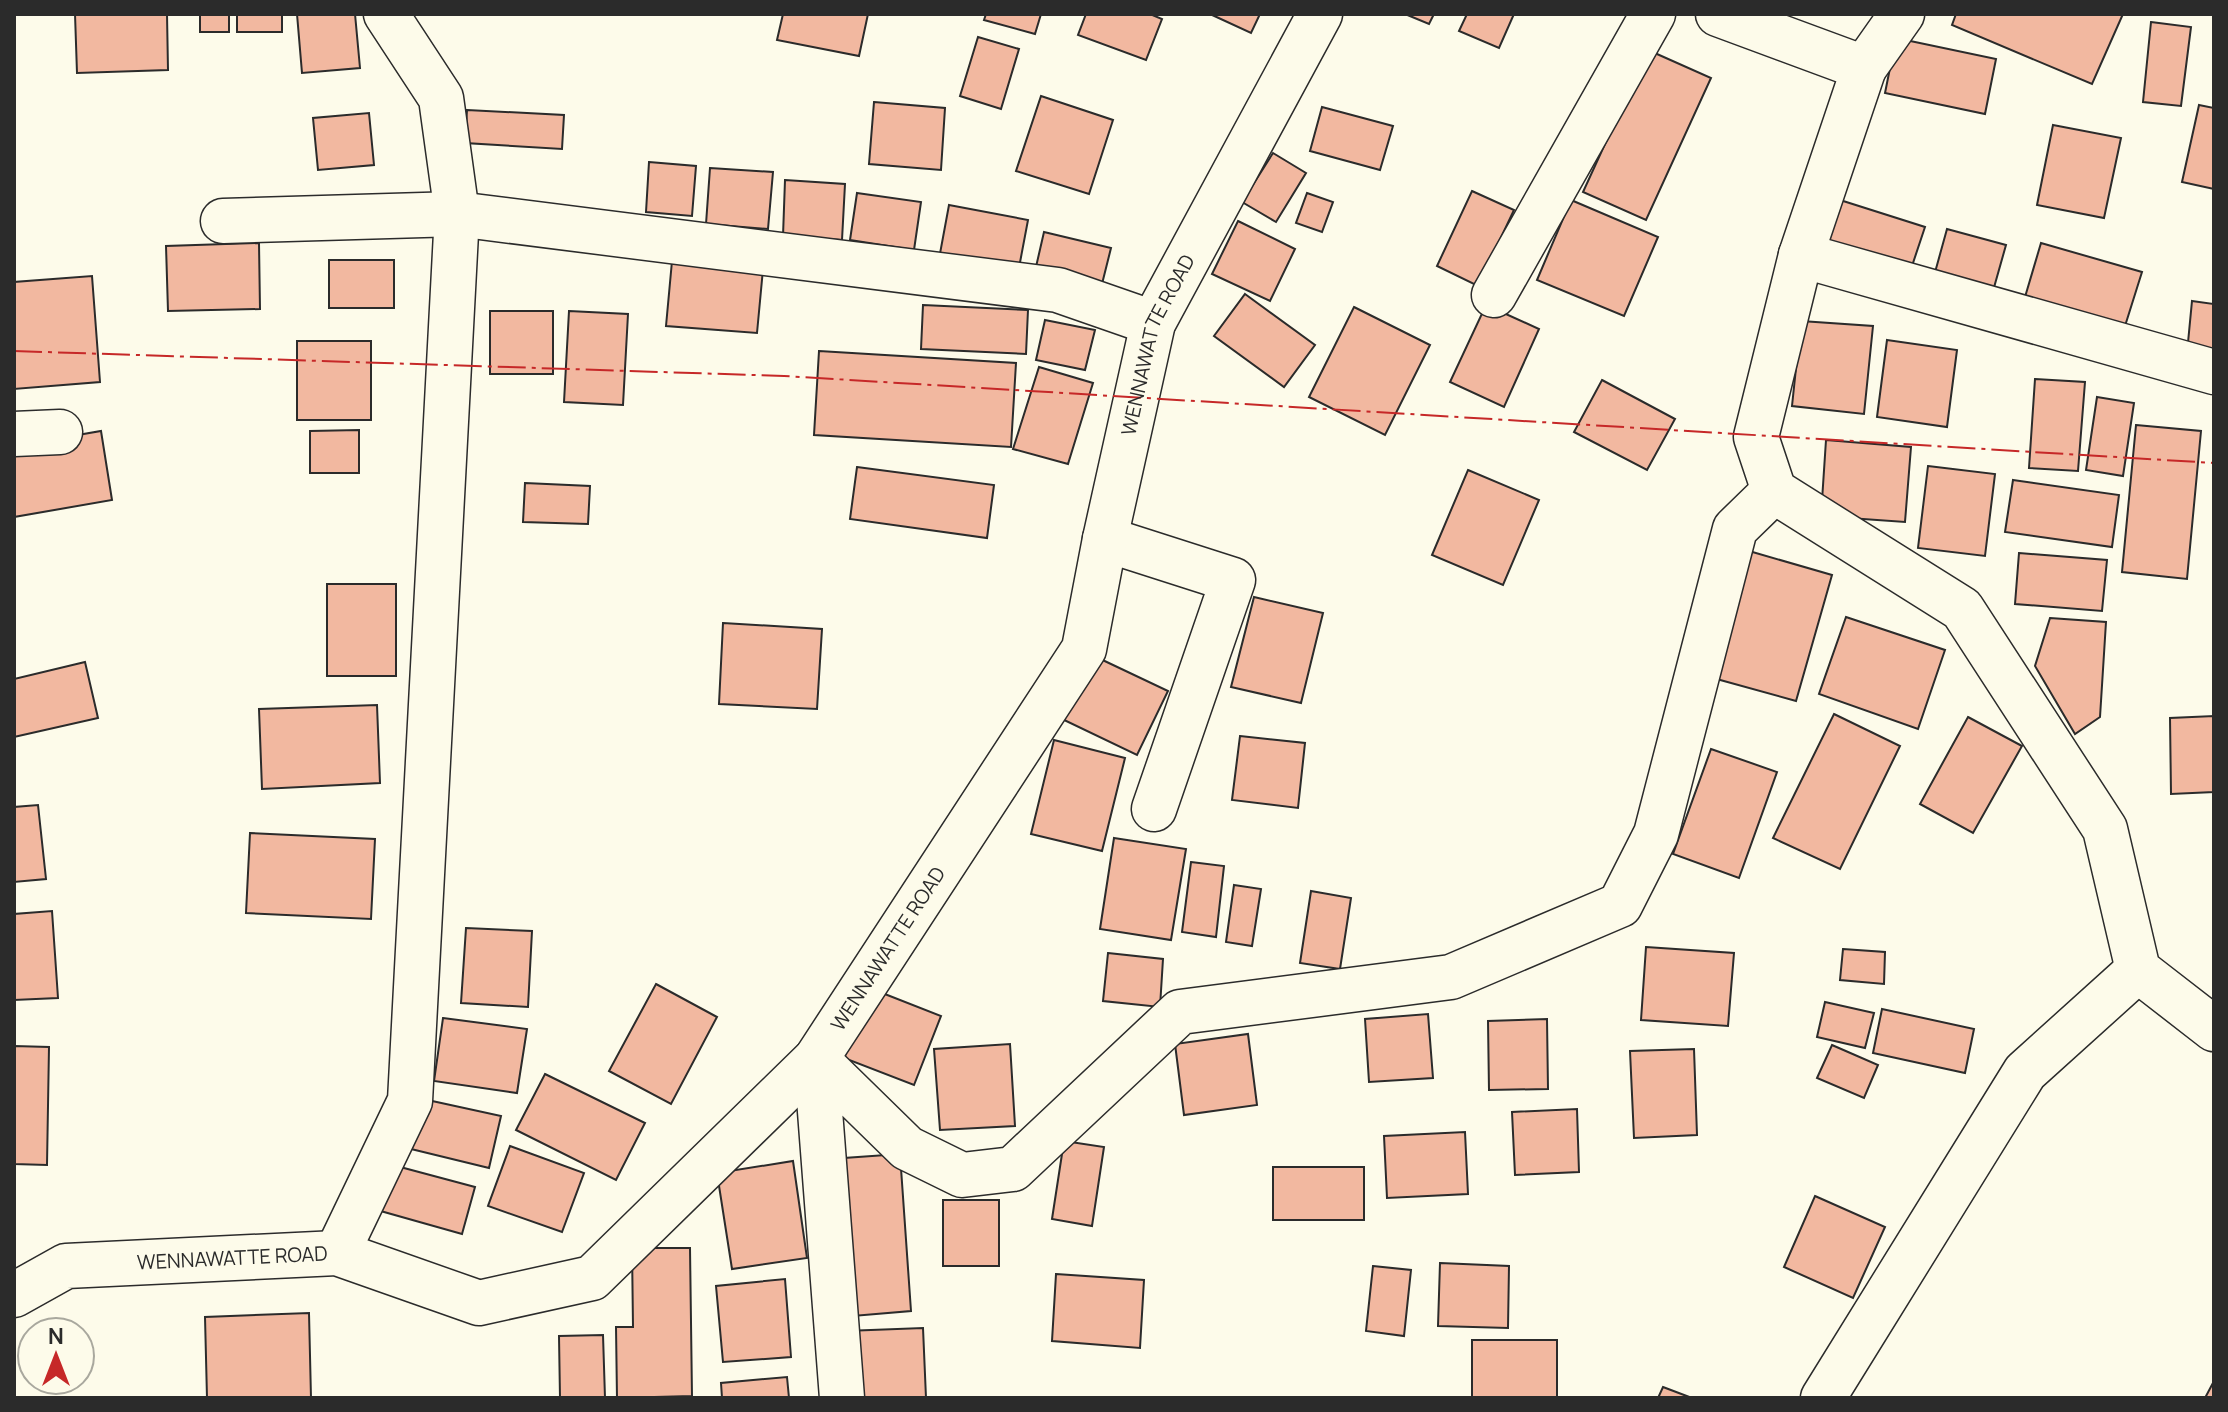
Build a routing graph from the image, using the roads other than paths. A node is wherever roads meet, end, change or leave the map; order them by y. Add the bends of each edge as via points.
1 (386, 14) edge
2 (1320, 14) edge
3 (1653, 14) edge
4 (1718, 14) edge
5 (1902, 14) edge
6 (1864, 68) junction
7 (457, 214) junction
8 (223, 221) dead end
9 (1801, 255) junction
10 (1494, 295) dead end
11 (1153, 323) junction
12 (2214, 372) edge
13 (60, 432) dead end
14 (14, 434) edge
15 (1774, 491) junction
16 (1105, 539) junction
17 (1154, 809) dead end
18 (2138, 970) junction
19 (2214, 1029) edge
20 (816, 1059) junction
21 (337, 1253) junction
22 (14, 1295) edge
23 (842, 1398) edge
24 (1823, 1398) edge

1 - 7 street via 441,98
2 - 11 street, WENNAWATTE ROAD
3 - 10 street
4 - 6 street
5 - 6 street
6 - 9 street
7 - 8 street
7 - 11 street via 1058,290
7 - 21 street via 410,1101
9 - 12 street
9 - 15 street via 1756,437
11 - 16 street, WENNAWATTE ROAD
13 - 14 street
15 - 18 street via 1962,609 2105,829
15 - 20 street via 1735,529 1656,834 1620,905 1451,977 1180,1012 1013,1169 962,1175 907,1148
16 - 17 street via 1233,580
16 - 20 street, WENNAWATTE ROAD via 1084,649
18 - 19 street
18 - 24 street via 2025,1072
20 - 21 street, WENNAWATTE ROAD via 592,1278 479,1303
20 - 23 street
21 - 22 street, WENNAWATTE ROAD via 66,1266

